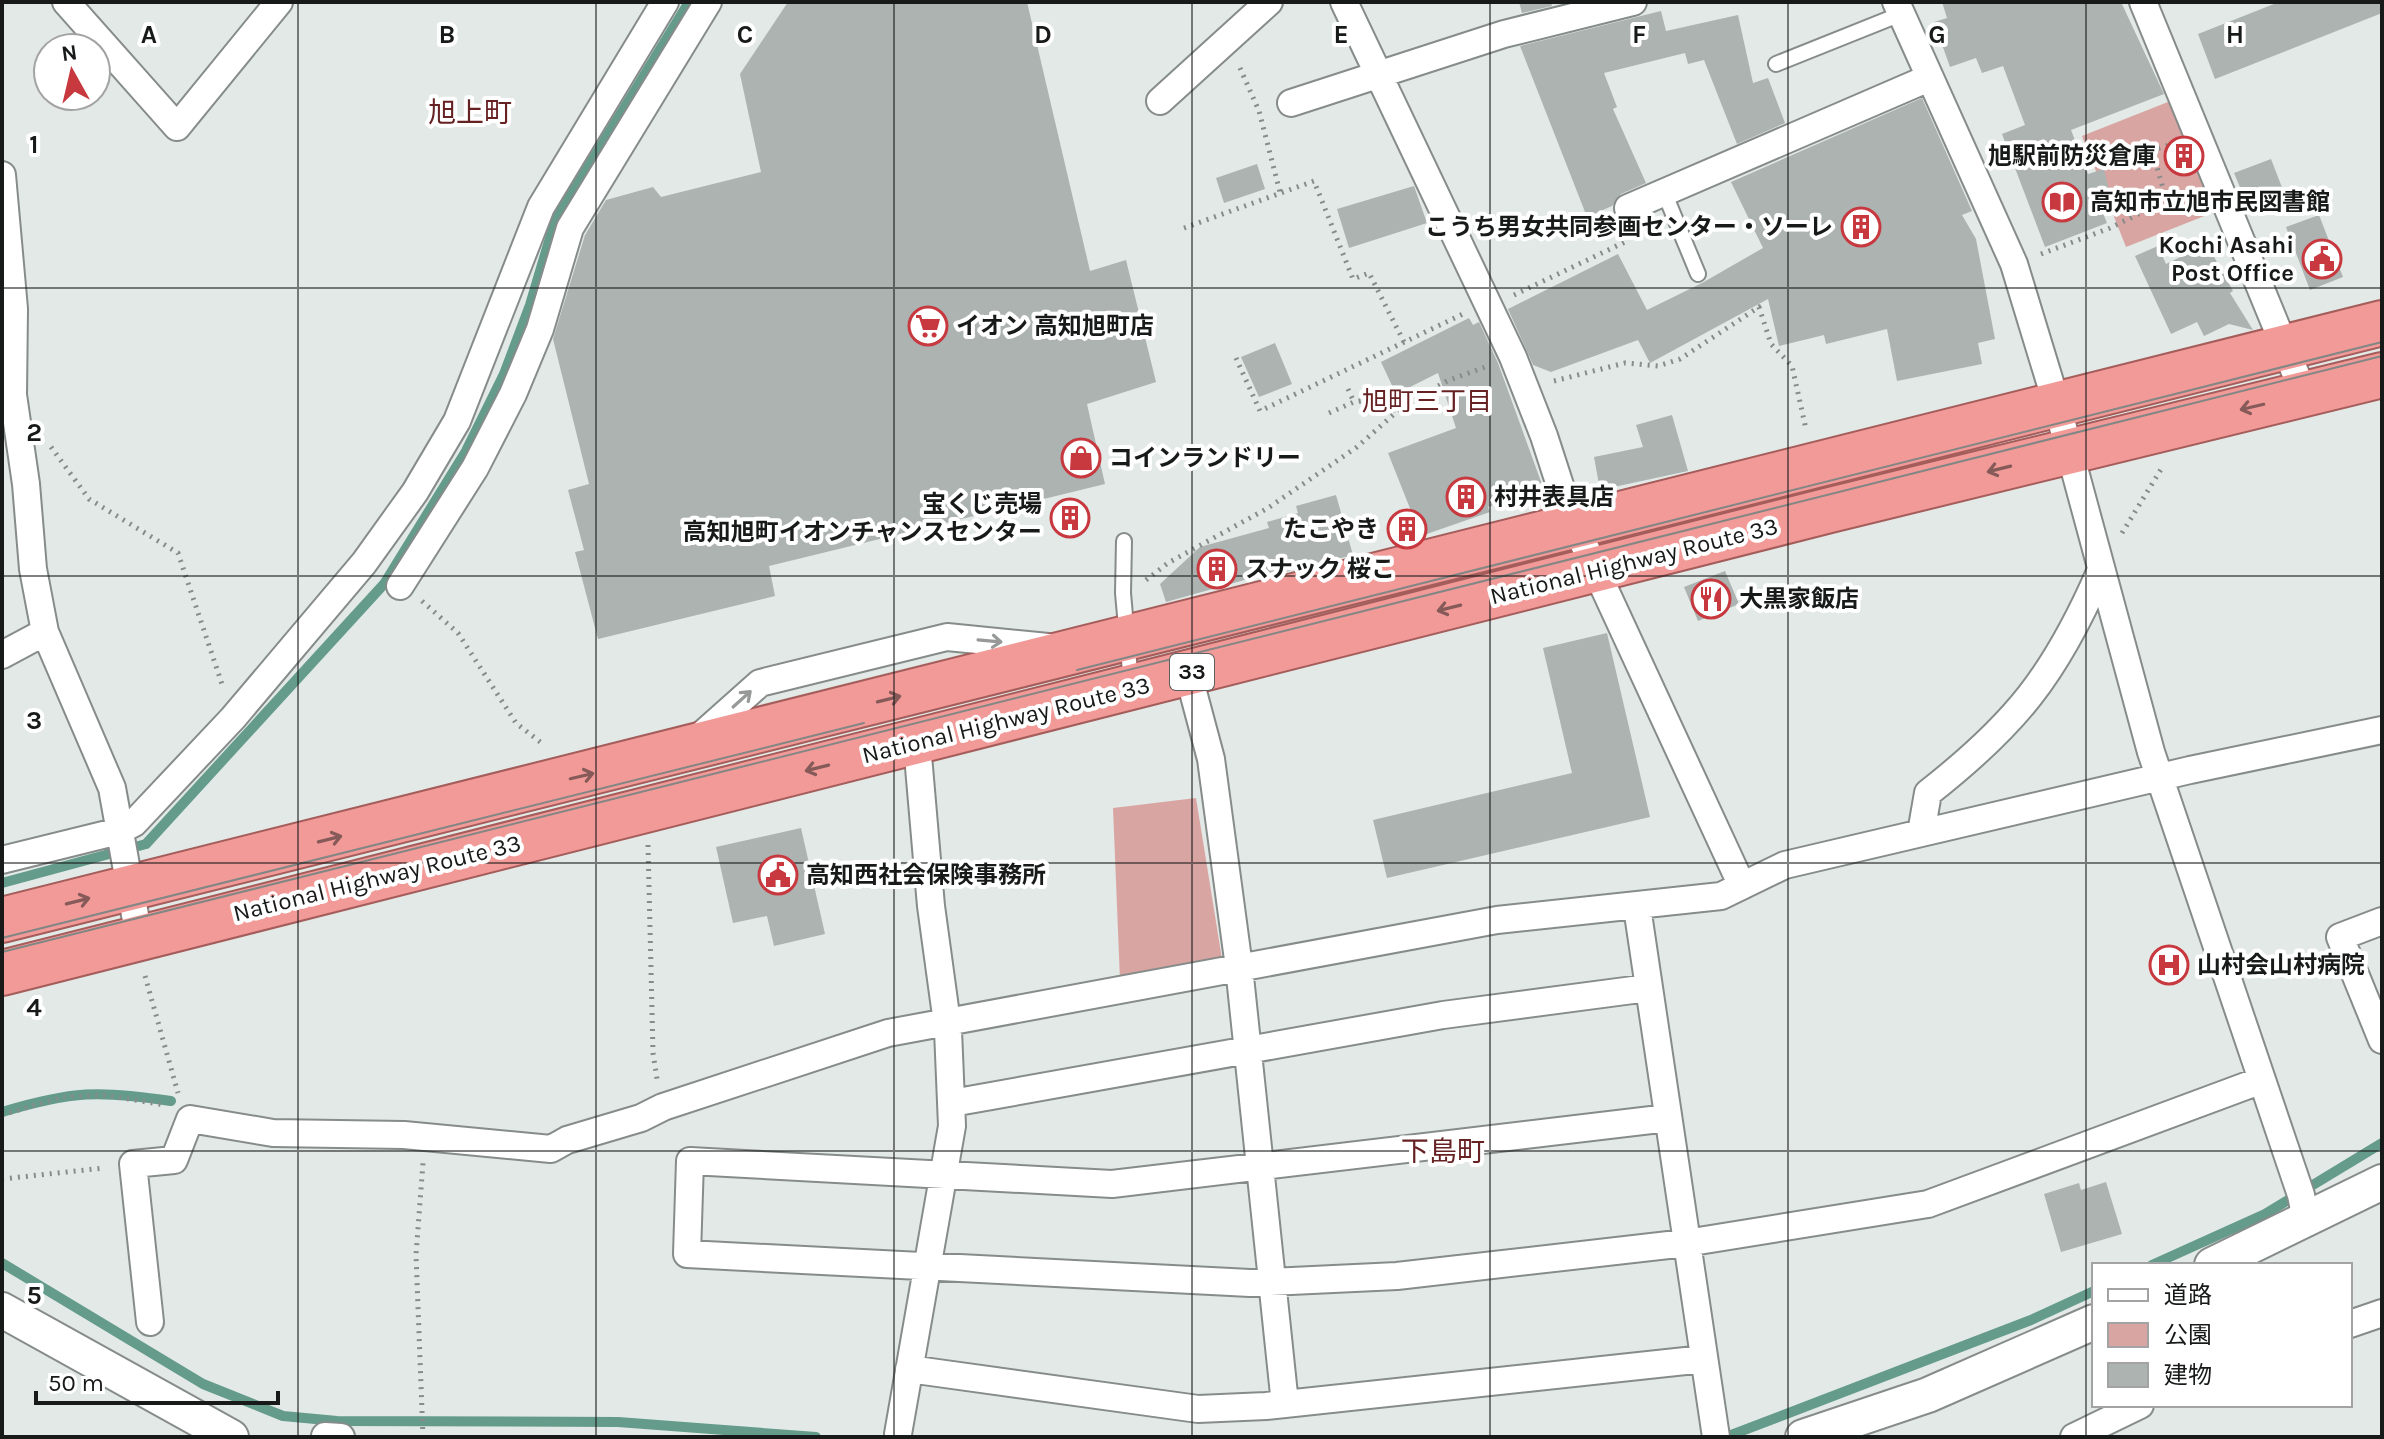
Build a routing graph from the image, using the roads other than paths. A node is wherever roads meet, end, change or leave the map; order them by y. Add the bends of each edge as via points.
1 (66, 2) edge
2 (279, 2) edge
3 (665, 2) edge
4 (708, 2) edge
5 (1269, 2) edge
6 (1344, 2) edge
7 (1633, 2) edge
8 (2143, 2) edge
9 (1898, 8) edge
10 (1776, 64) dead end
11 (1379, 72) junction
12 (1929, 78) junction
13 (1160, 101) dead end
14 (1291, 103) dead end
15 (2, 175) edge
16 (1664, 192) junction
17 (1628, 208) road end
18 (1698, 274) dead end
19 (8, 314) edge
20 (2382, 323) edge
21 (2285, 347) junction
22 (511, 348) junction
23 (2382, 375) edge
24 (2304, 394) junction
25 (2057, 405) junction
26 (2069, 452) junction
27 (12, 460) edge
28 (1575, 526) junction
29 (1124, 541) dead end
30 (1596, 571) junction
31 (2100, 572) junction
32 (383, 576) junction
33 (45, 632) junction
34 (1127, 639) junction
35 (2, 655) edge
36 (1188, 673) junction
37 (1132, 687) junction
38 (2382, 730) edge
39 (917, 744) junction
40 (2160, 777) junction
41 (1921, 833) junction
42 (124, 854) junction
43 (2, 860) edge
44 (1742, 886) junction
45 (1637, 907) junction
46 (2, 920) edge
47 (2382, 921) edge
48 (139, 937) junction
49 (1239, 967) junction
50 (2, 973) edge
51 (1648, 988) junction
52 (947, 1022) junction
53 (2382, 1040) edge
54 (1247, 1050) junction
55 (2262, 1080) junction
56 (952, 1103) junction
57 (1668, 1118) junction
58 (1260, 1167) junction
59 (944, 1175) junction
60 (2382, 1182) edge
61 (2304, 1207) junction
62 (1686, 1243) junction
63 (2215, 1263) edge
64 (926, 1265) junction
65 (1272, 1281) junction
66 (2, 1310) edge
67 (2382, 1313) edge
68 (150, 1322) dead end
69 (2092, 1323) edge
70 (2352, 1323) edge
71 (1704, 1359) junction
72 (909, 1369) junction
73 (1285, 1404) junction
74 (2136, 1407) edge
75 (1714, 1428) edge
76 (898, 1434) dead end
77 (325, 1436) edge
78 (231, 1437) edge
79 (341, 1437) edge
80 (1803, 1437) edge
81 (2074, 1437) edge

1 - 2 street via 177,127
3 - 22 street via 541,207
4 - 22 street via 570,228
5 - 13 street
6 - 11 street
7 - 11 street
8 - 21 street
9 - 10 lane
9 - 12 street
11 - 14 street
11 - 28 street via 1513,357
12 - 16 street
12 - 25 street via 2014,264
15 - 19 street
16 - 17 street
16 - 18 lane
19 - 27 street
20 - 21 highway, National Highway Route 33 / 33
21 - 24 street
21 - 25 highway, National Highway Route 33 / 33
22 - 32 street via 457,421 415,492
22 - 32 street via 475,468
23 - 24 highway, National Highway Route 33 / 33
24 -> 26 highway, National Highway Route 33 / 33
25 - 26 street
25 - 28 highway, National Highway Route 33 / 33
26 -> 30 highway, National Highway Route 33 / 33
26 - 31 street
27 - 33 street
28 - 30 street
28 - 34 highway, National Highway Route 33 / 33
29 - 34 lane
30 -> 36 highway, National Highway Route 33 / 33
30 - 44 street
31 - 40 street
31 - 41 street via 2074,631 2031,698 1994,739 1928,793
32 - 42 street via 233,718 150,810
33 - 35 street
33 - 42 street via 112,788
34 - 37 lane
42 -> 34 highway, National Highway Route 33 / 33 via 582,776
36 - 37 highway, National Highway Route 33 / 33
36 - 49 street via 1211,759
37 - 39 highway, National Highway Route 33 / 33
38 - 40 street
39 -> 48 highway, National Highway Route 33 / 33
39 - 52 street
40 - 41 street
40 - 55 street
41 - 44 street via 1785,865
42 - 43 street
46 -> 42 highway, National Highway Route 33 / 33
42 - 48 street
44 - 45 street via 1721,896
45 - 49 street via 1497,920
45 - 51 street
47 - 53 street via 2340,937
48 - 50 highway, National Highway Route 33 / 33
49 - 52 street
49 - 54 street
51 - 54 street via 1443,1015
51 - 57 street
52 - 56 street
52 - 68 street via 888,1033 551,1149 273,1133 187,1114 174,1160 133,1164
54 - 56 street
54 - 58 street
55 - 61 street
55 - 62 street via 1928,1204
56 - 59 street
57 - 58 street
57 - 62 street
58 - 59 street via 1112,1184
58 - 65 street
59 - 64 street
59 - 64 street via 690,1161 687,1254
60 - 61 street
61 - 63 street
62 - 65 street via 1397,1276
62 - 71 street
64 - 65 street
64 - 72 street
65 - 73 street
66 - 78 street
67 - 70 street
69 - 80 street via 1928,1395
71 - 73 street
71 - 75 street
72 - 73 street via 1198,1409
72 - 76 street
74 - 81 street
77 - 79 street

